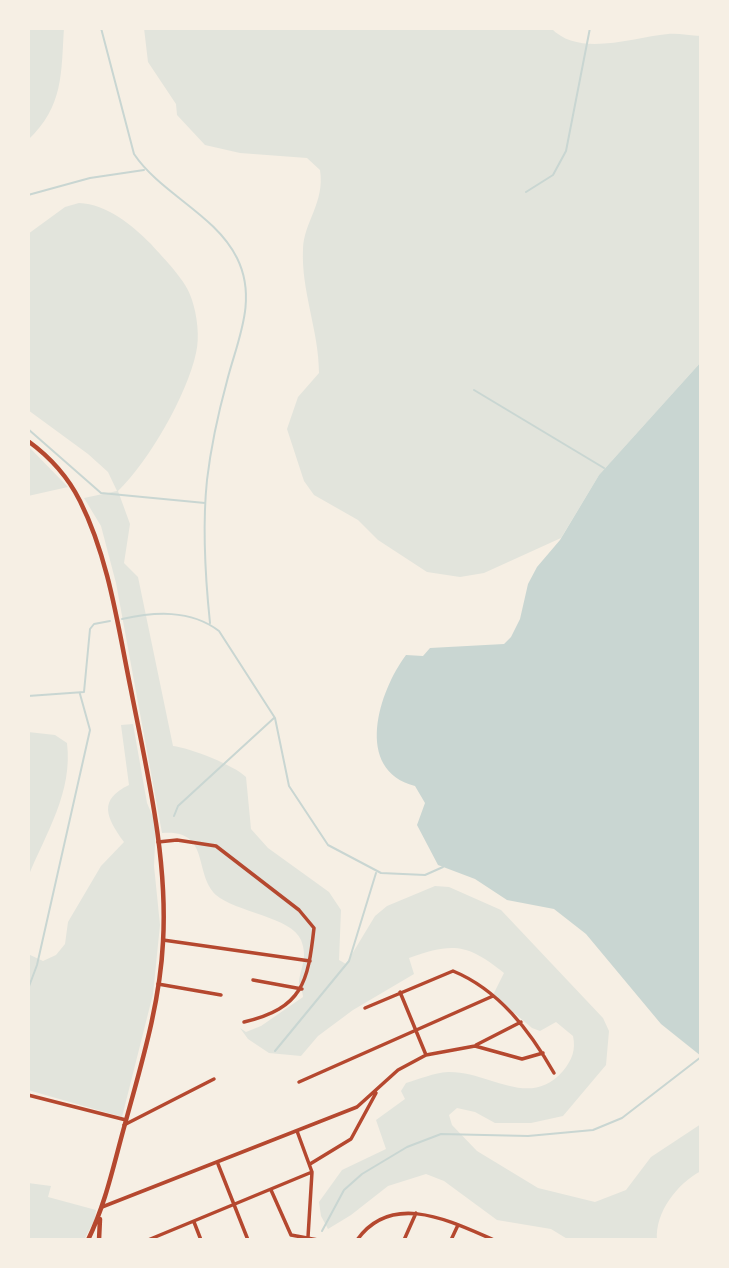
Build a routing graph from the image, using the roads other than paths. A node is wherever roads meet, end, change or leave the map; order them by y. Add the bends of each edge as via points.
1 (28, 442) edge
2 (158, 842) junction
3 (163, 940) junction
4 (310, 961) junction
5 (253, 980) dead end
6 (158, 984) junction
7 (302, 989) junction
8 (400, 992) junction
9 (221, 995) dead end
10 (493, 996) junction
11 (365, 1009) dead end
12 (244, 1021) dead end
13 (521, 1022) junction
14 (416, 1032) junction
15 (475, 1046) junction
16 (543, 1054) junction
17 (426, 1055) junction
18 (554, 1073) dead end
19 (214, 1079) dead end
20 (299, 1082) dead end
21 (377, 1091) junction
22 (28, 1094) edge
23 (125, 1123) junction
24 (297, 1131) junction
25 (218, 1164) junction
26 (309, 1164) junction
27 (312, 1172) junction
28 (271, 1190) junction
29 (234, 1206) junction
30 (102, 1207) junction
31 (416, 1212) junction
32 (100, 1215) junction
33 (194, 1222) junction
34 (458, 1224) junction
35 (308, 1237) junction
36 (159, 1238) edge
37 (292, 1238) edge
38 (88, 1240) edge
39 (99, 1240) edge
40 (148, 1240) edge
41 (201, 1240) edge
42 (248, 1240) edge
43 (318, 1240) edge
44 (357, 1240) edge
45 (404, 1240) edge
46 (451, 1240) edge
47 (494, 1240) edge

1 - 2 main road via 53,462 73,487 100,554 121,639
2 - 3 main road
2 - 4 street via 216,846 299,910 314,928
3 - 4 street
3 - 6 main road
4 - 7 street
5 - 7 street
6 - 9 street
6 - 23 main road
7 - 12 street via 296,998 262,1017
8 - 10 street via 453,971
8 - 11 street
8 - 14 street
10 - 13 street
10 - 14 street
13 - 15 street
13 - 16 street
14 - 17 street
14 - 20 street
15 - 16 street via 522,1059
15 - 17 street
16 - 18 street
17 - 21 street via 398,1070
19 - 23 street
21 - 24 street via 358,1107
21 - 26 street via 351,1139
22 - 23 street
23 - 30 main road
24 - 25 street
24 - 26 street
25 - 29 street
25 - 30 street
26 - 27 street
27 - 28 street
27 - 35 street
28 - 29 street
28 - 37 street
29 - 33 street
29 - 42 street
30 - 32 main road
31 - 34 street
31 - 44 street via 383,1218
31 - 45 street
32 - 38 main road
32 - 39 main road
33 - 36 street
33 - 41 street
34 - 46 street
34 - 47 street
35 - 37 street
35 - 43 street
36 - 40 street

